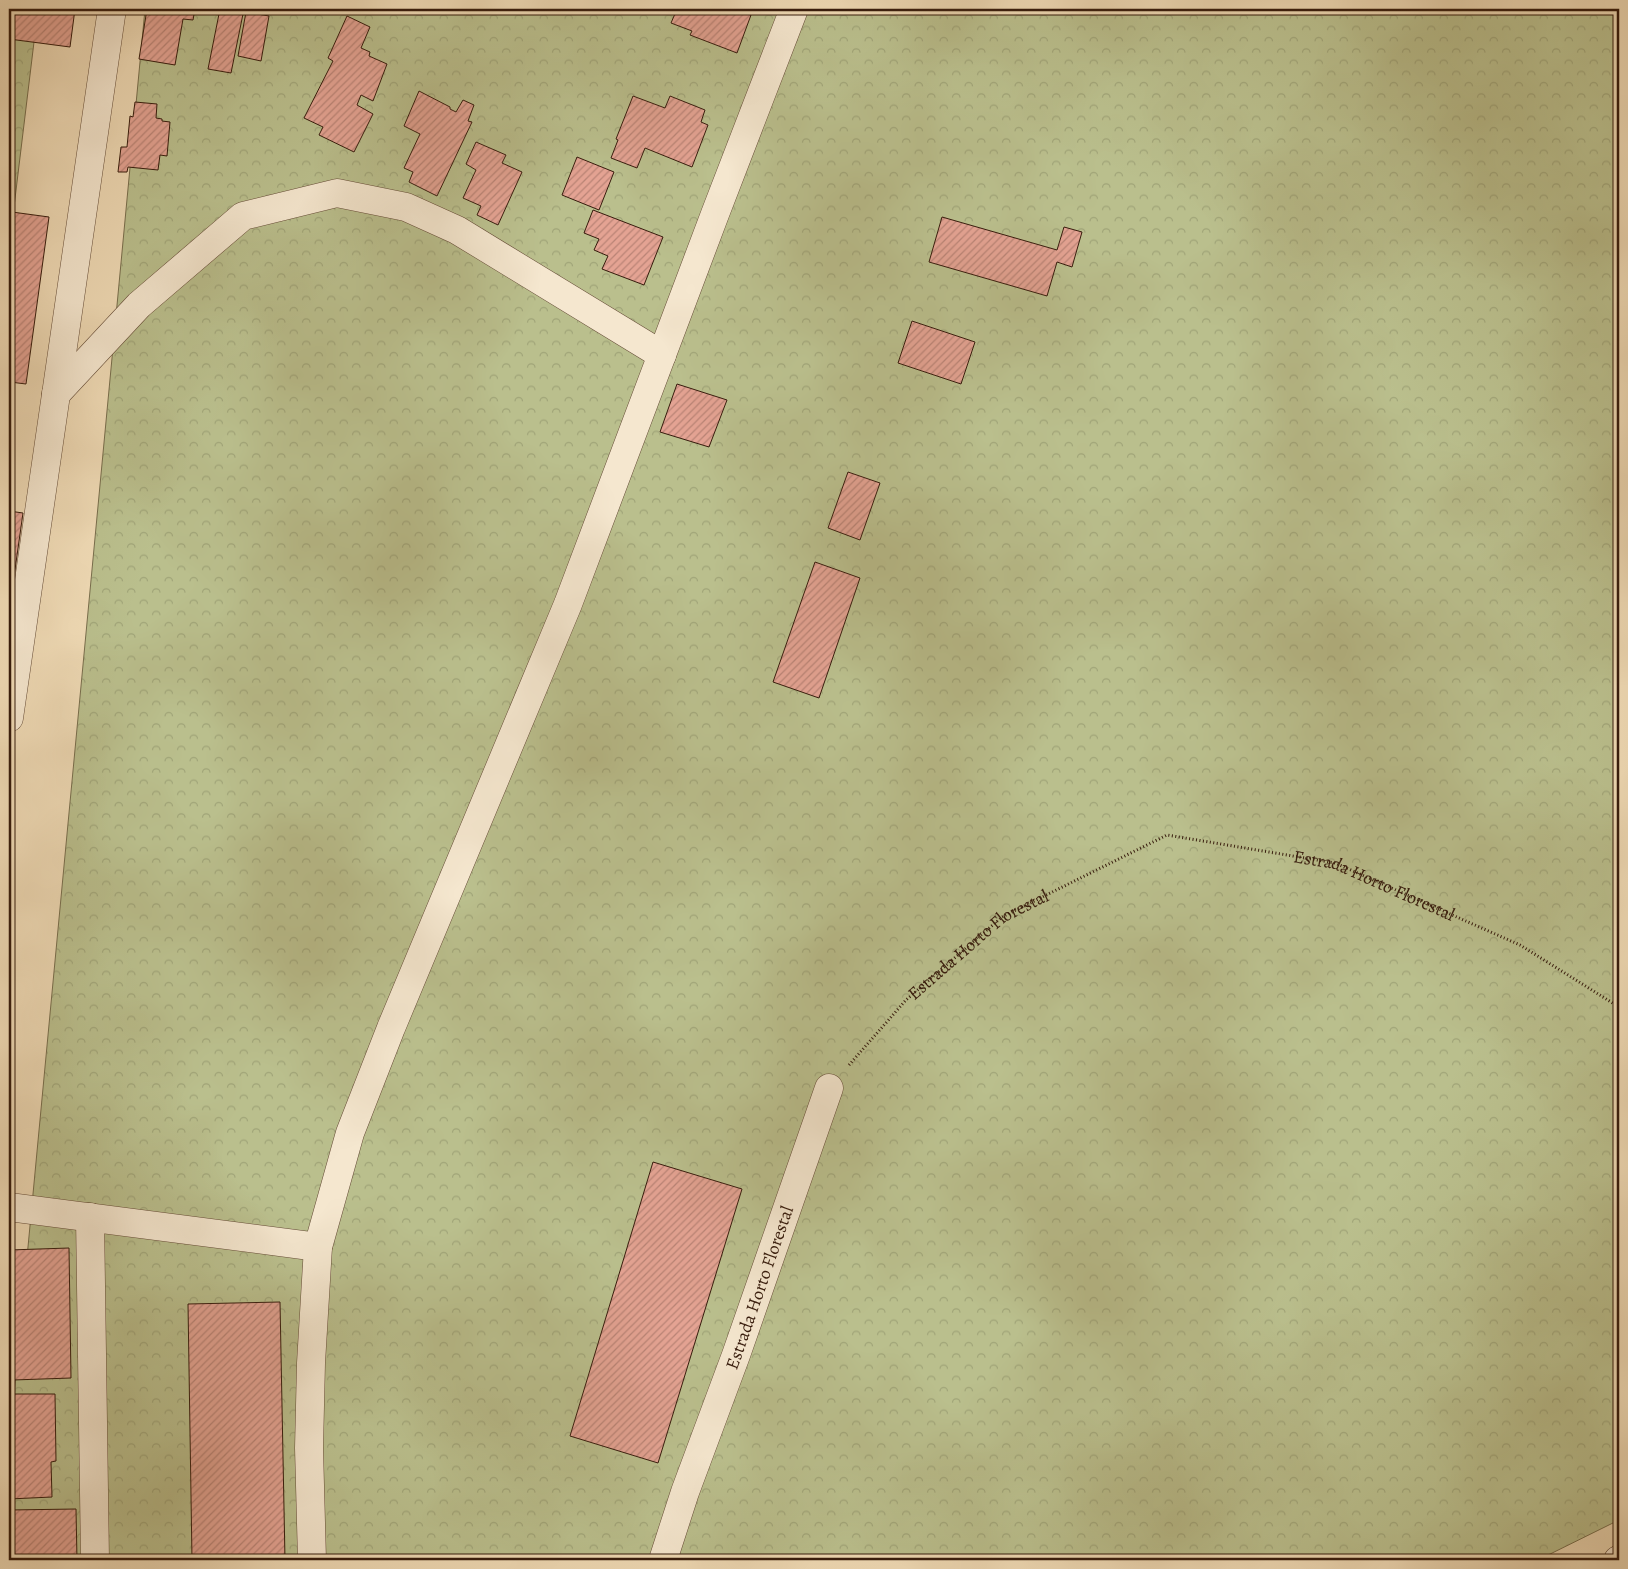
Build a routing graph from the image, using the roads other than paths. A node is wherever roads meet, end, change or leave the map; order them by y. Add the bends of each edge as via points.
1 (112, 9) edge
2 (794, 9) edge
3 (662, 355) junction
4 (56, 394) junction
5 (9, 718) edge
6 (829, 1088) road end
7 (9, 1207) edge
8 (90, 1217) junction
9 (318, 1247) junction
10 (94, 1560) edge
11 (312, 1560) edge
12 (663, 1560) edge

1 - 4 street
2 - 3 street
3 - 4 street via 457,230 406,207 337,193 243,216 139,305
3 - 9 street via 568,604 350,1133
4 - 5 street
6 - 12 street, Estrada Horto Florestal
7 - 8 street
8 - 9 street
8 - 10 street
9 - 11 street via 309,1438

